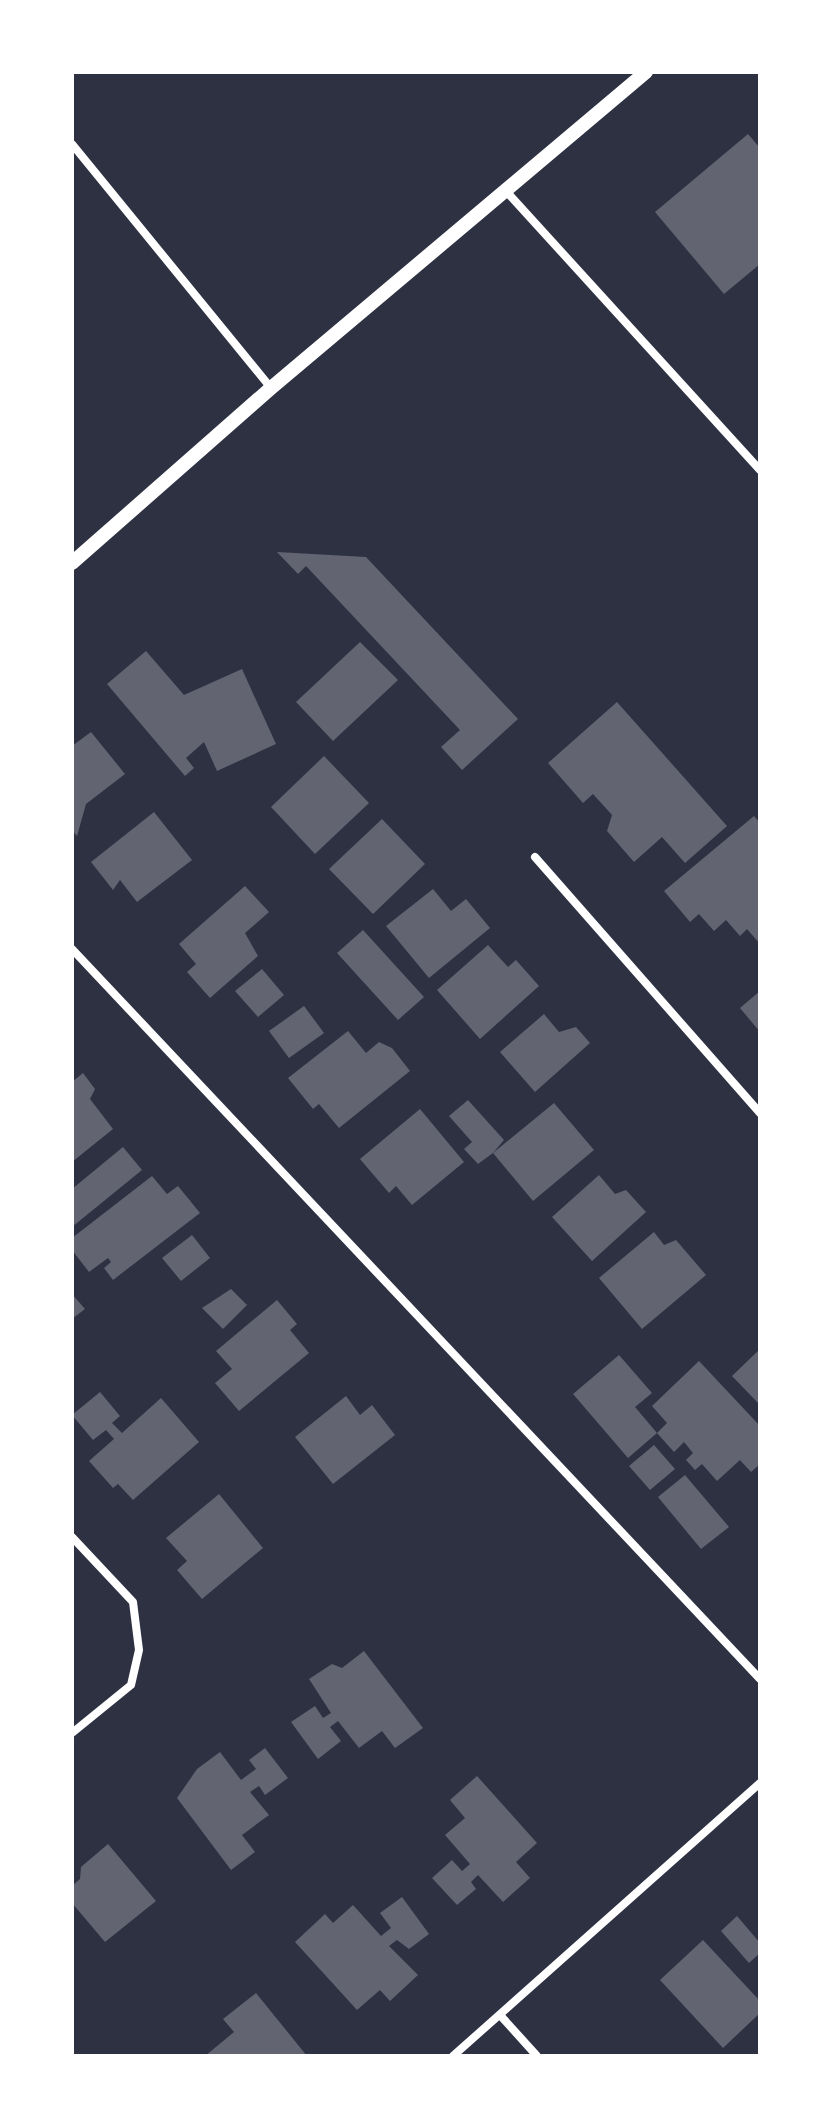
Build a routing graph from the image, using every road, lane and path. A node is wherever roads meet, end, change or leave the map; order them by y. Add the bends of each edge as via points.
1 (646, 72) edge
2 (72, 144) edge
3 (505, 190) junction
4 (271, 388) junction
5 (760, 470) edge
6 (72, 563) edge
7 (535, 857) dead end
8 (72, 949) edge
9 (760, 1113) edge
10 (72, 1537) edge
11 (760, 1679) edge
12 (72, 1733) edge
13 (760, 1783) edge
14 (500, 2015) junction
15 (453, 2056) edge
16 (537, 2056) edge

1 - 3 street
2 - 4 street
3 - 4 street
3 - 5 street
4 - 6 street
7 - 9 street
8 - 11 street
10 - 12 street via 133,1602 139,1650 131,1685
13 - 14 street
14 - 15 street
14 - 16 street

